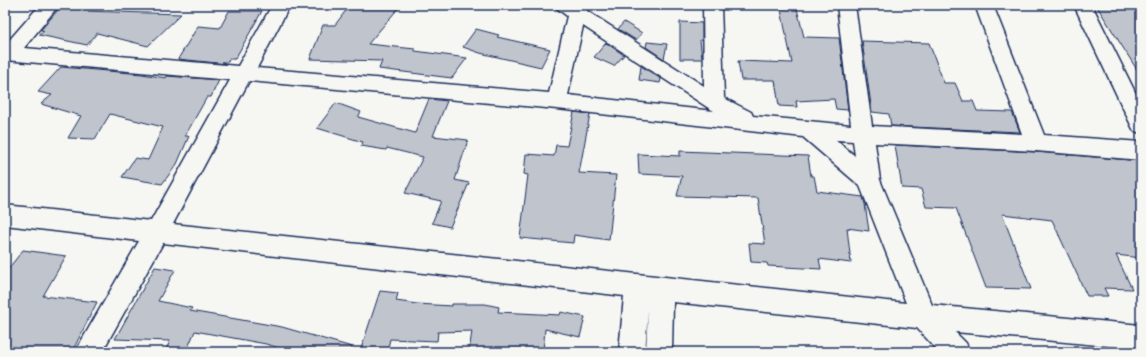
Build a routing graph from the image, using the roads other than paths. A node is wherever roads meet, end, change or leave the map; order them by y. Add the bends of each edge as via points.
1 (50, 5) edge
2 (281, 5) edge
3 (712, 5) edge
4 (846, 5) edge
5 (984, 5) edge
6 (1083, 5) edge
7 (573, 8) edge
8 (7, 53) edge
9 (245, 72) junction
10 (557, 101) junction
11 (714, 102) junction
12 (754, 124) junction
13 (1141, 125) edge
14 (807, 128) junction
15 (862, 134) junction
16 (1036, 143) junction
17 (1141, 151) edge
18 (869, 180) junction
19 (5, 215) edge
20 (157, 232) junction
21 (637, 287) junction
22 (661, 290) junction
23 (925, 318) junction
24 (1141, 337) edge
25 (88, 352) edge
26 (632, 352) edge
27 (659, 352) edge
28 (957, 352) edge

1 - 8 street
2 - 9 street
3 - 11 street
4 - 15 street
5 - 16 street
6 - 13 street
7 - 10 street
7 - 11 street
8 - 9 street
9 - 10 street
9 - 20 street
10 - 12 street
11 - 12 street
12 - 14 street
14 - 15 street
14 - 18 street
15 - 16 street
15 - 18 street
16 - 17 street
18 - 23 street
19 - 20 street
20 - 21 street
20 - 25 street
21 - 22 street
21 - 26 street
22 - 23 street
22 - 27 street
23 - 24 street
23 - 28 street

